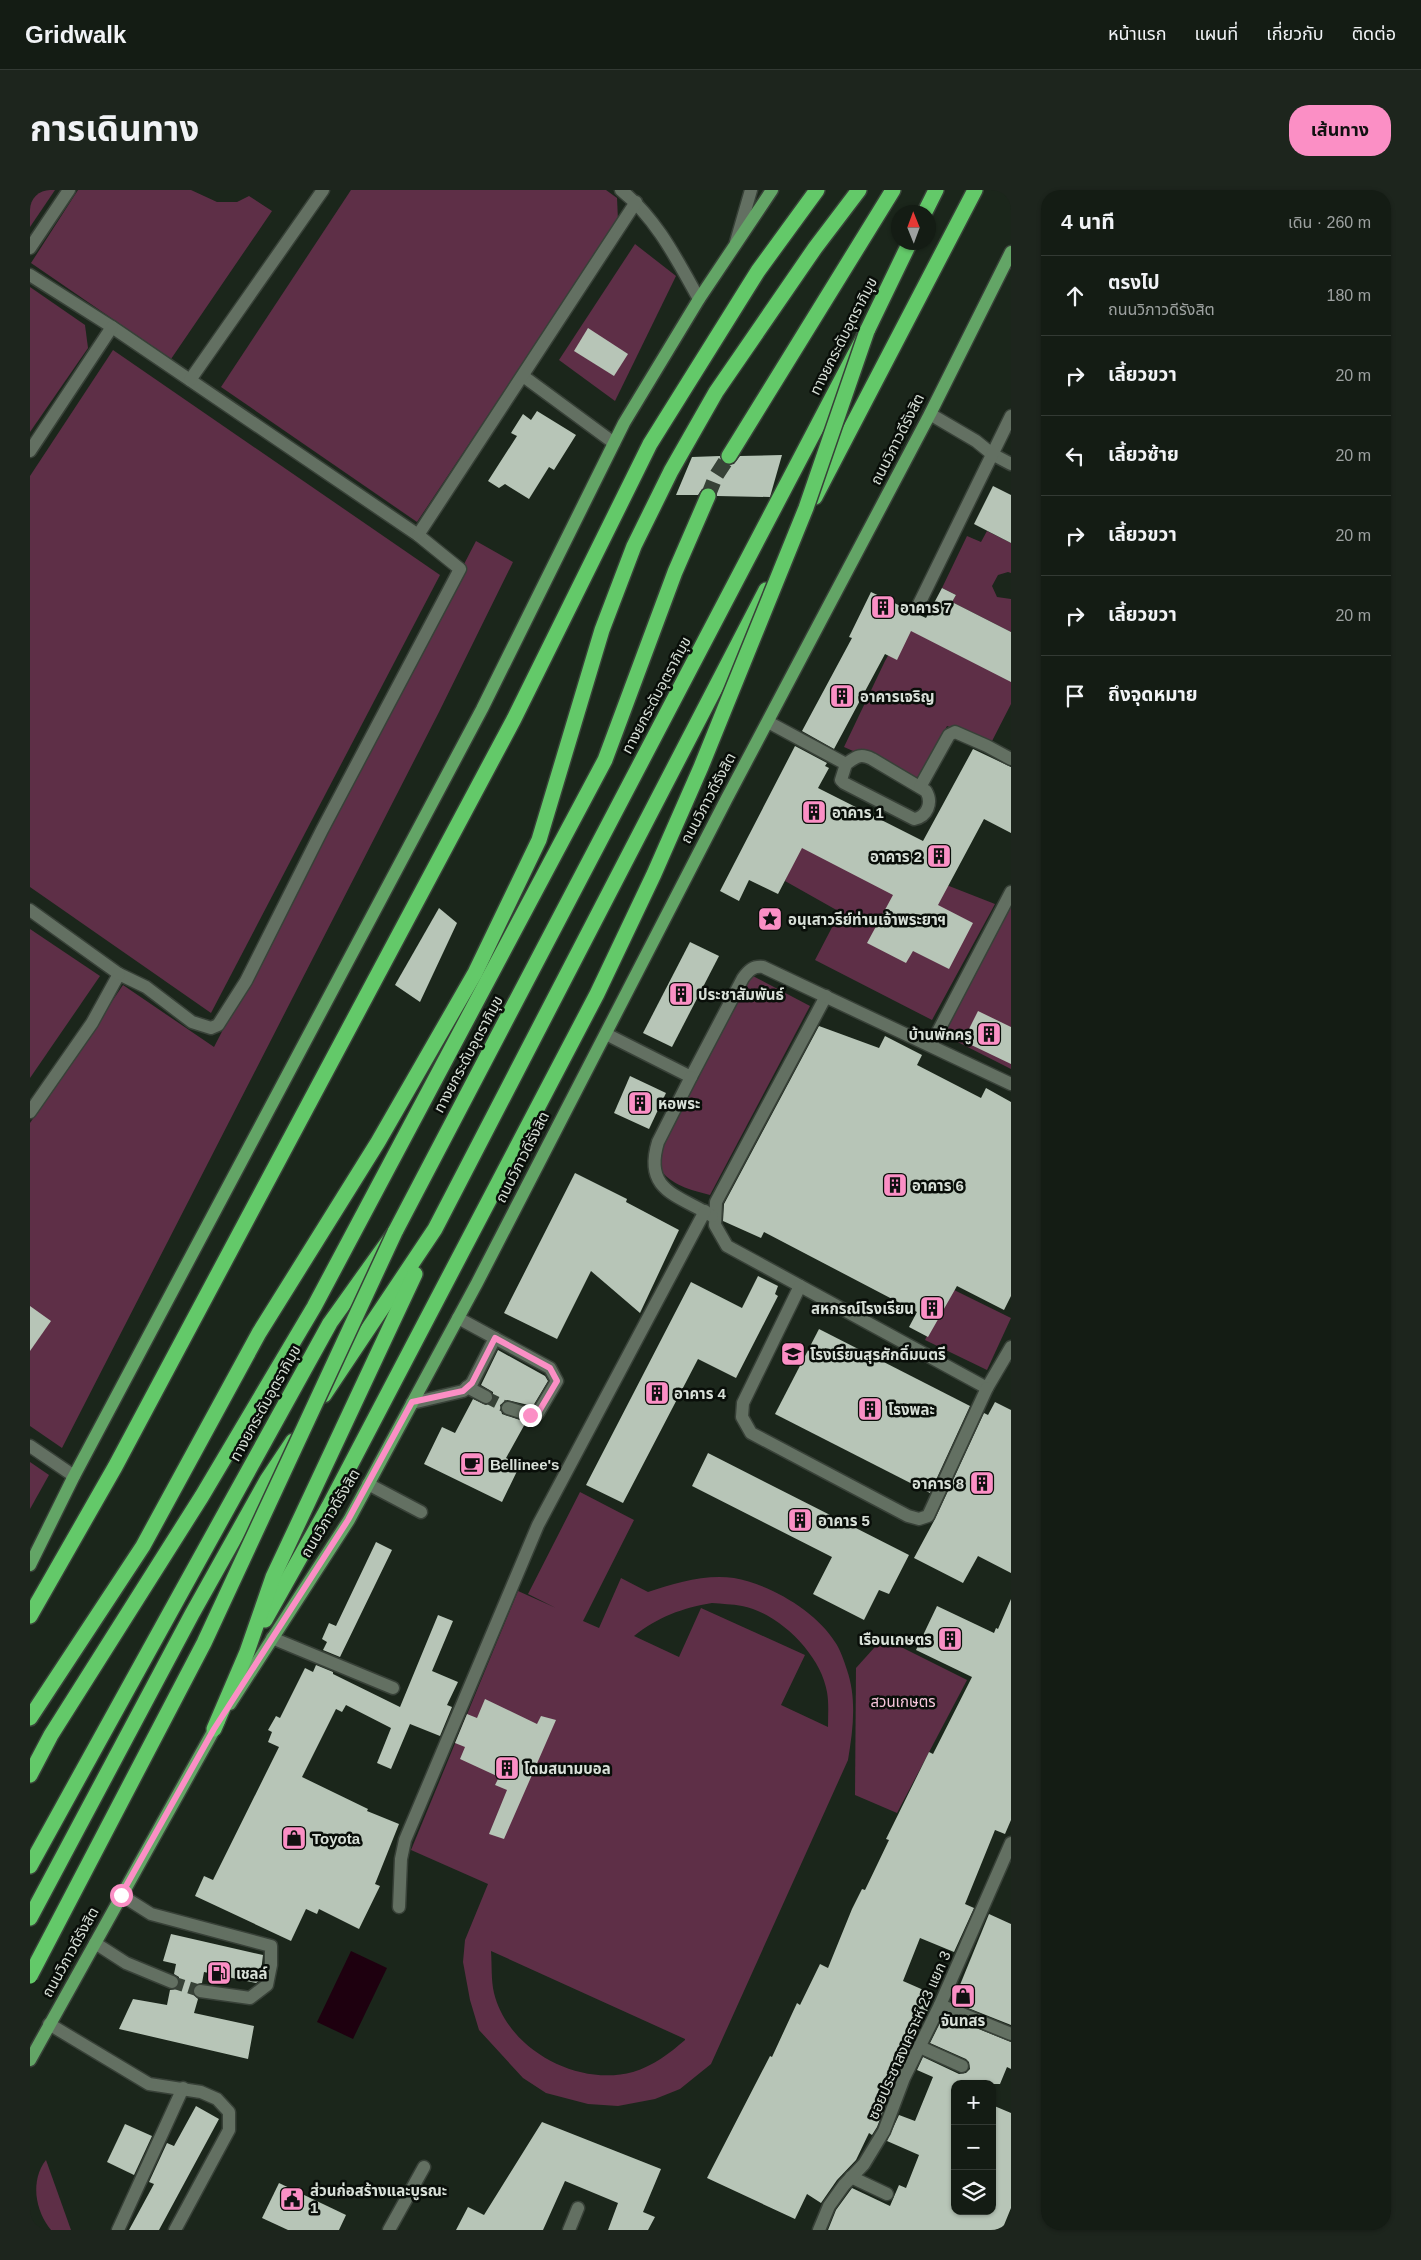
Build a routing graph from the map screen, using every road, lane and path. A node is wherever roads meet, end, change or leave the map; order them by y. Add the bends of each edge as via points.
1 (69, 190) edge
2 (323, 190) edge
3 (621, 190) edge
4 (751, 190) edge
5 (772, 190) edge
6 (817, 190) edge
7 (859, 190) edge
8 (893, 190) edge
9 (936, 190) edge
10 (975, 190) edge
11 (636, 202) junction
12 (928, 205) edge
13 (735, 245) junction
14 (30, 248) edge
15 (906, 250) edge
16 (1011, 252) edge
17 (30, 275) edge
18 (699, 299) junction
19 (112, 327) junction
20 (867, 331) junction
21 (523, 376) junction
22 (190, 380) junction
23 (930, 414) junction
24 (1011, 416) edge
25 (614, 443) junction
26 (30, 451) edge
27 (992, 454) junction
28 (729, 456) tunnel mouth
29 (1011, 464) edge
30 (708, 496) tunnel mouth
31 (418, 536) junction
32 (918, 606) dead end
33 (768, 722) junction
34 (1011, 759) edge
35 (846, 764) junction
36 (920, 788) junction
37 (1011, 892) edge
38 (30, 910) edge
39 (119, 974) junction
40 (826, 996) junction
41 (606, 1034) junction
42 (931, 1045) junction
43 (691, 1078) junction
44 (1011, 1084) edge
45 (30, 1112) edge
46 (710, 1214) junction
47 (435, 1229) junction
48 (395, 1232) junction
49 (800, 1286) junction
50 (458, 1318) junction
51 (495, 1338) junction
52 (1011, 1347) edge
53 (467, 1387) junction
54 (987, 1388) junction
55 (486, 1397) tunnel mouth
56 (412, 1402) junction
57 (508, 1408) tunnel mouth
58 (30, 1446) edge
59 (74, 1476) junction
60 (368, 1484) junction
61 (421, 1512) dead end
62 (30, 1565) edge
63 (30, 1616) edge
64 (272, 1638) junction
65 (247, 1652) junction
66 (393, 1688) dead end
67 (30, 1718) edge
68 (214, 1729) junction
69 (30, 1775) edge
70 (1011, 1843) edge
71 (30, 1866) edge
72 (121, 1895) junction
73 (399, 1907) dead end
74 (30, 1918) edge
75 (95, 1943) junction
76 (30, 1976) edge
77 (172, 1982) tunnel mouth
78 (200, 1991) tunnel mouth
79 (940, 2005) junction
80 (49, 2024) junction
81 (1011, 2034) edge
82 (920, 2047) junction
83 (30, 2060) edge
84 (962, 2066) dead end
85 (183, 2088) junction
86 (424, 2167) dead end
87 (851, 2178) junction
88 (887, 2194) dead end
89 (578, 2208) dead end
90 (118, 2230) edge
91 (175, 2230) edge
92 (389, 2230) edge
93 (568, 2230) edge
94 (819, 2230) edge

1 - 14 street
2 - 22 street
3 - 11 street
4 - 13 street
5 - 13 main road
6 - 63 highway via 758,271 650,444 514,719 115,1467
7 - 67 highway via 716,392 666,480 634,546 602,630 539,840 474,973 378,1142 259,1333 143,1546
8 - 28 highway, ทางยกระดับอุตราภิมุข
9 - 12 highway
10 - 47 highway
11 - 18 street via 664,239
11 - 21 street
13 - 18 main road
15 - 20 highway, ทางยกระดับอุตราภิมุข
16 - 23 main road, ถนนวิภาวดีรังสิต
17 - 19 street
18 - 25 main road
19 - 22 street
19 - 26 street
20 - 48 highway, ทางยกระดับอุตราภิมุข, bridge
20 - 65 highway, bridge via 806,508 702,767 654,874 597,994 329,1506
21 - 25 street
21 - 31 street
22 - 31 street
23 - 27 street
23 - 33 main road, ถนนวิภาวดีรังสิต
24 - 27 street
25 - 59 main road via 482,709
27 - 29 street
27 - 32 street
30 - 69 highway, ทางยกระดับอุตราภิมุข via 675,572 605,760 314,1307 202,1496 51,1735
31 - 39 street via 460,569 326,821 246,981 224,1016 211,1028 192,1022 146,987
33 - 35 street
33 - 41 main road, ถนนวิภาวดีรังสิต
34 - 36 street via 955,732 949,735
35 - 36 street via 858,755 865,755
35 - 36 street via 841,780 844,783 914,819 922,816 929,803 926,791
37 - 42 street
38 - 39 street
39 - 45 street via 92,1023
40 - 42 street
40 - 43 street via 756,966 743,978
40 - 46 street
41 - 43 street
41 - 50 main road, ถนนวิภาวดีรังสิต
42 - 44 street
43 - 46 street via 658,1142 655,1176 664,1189
46 - 49 street via 727,1246
46 - 73 street via 538,1524 406,1840 401,1858
47 - 65 highway via 277,1569
47 - 74 highway via 267,1480
48 - 71 highway, ทางยกระดับอุตราภิมุข, bridge via 330,1323
48 - 76 highway, bridge via 204,1643
49 - 54 street
49 - 54 street via 743,1403 742,1416 751,1433 908,1516 919,1518 928,1516
50 - 51 street
50 - 56 main road, ถนนวิภาวดีรังสิต
51 - 53 street
51 - 57 street via 550,1368 557,1381 538,1413 530,1415
52 - 54 street
53 - 55 street
53 - 56 street via 463,1391
56 - 60 main road, ถนนวิภาวดีรังสิต
58 - 59 street
59 - 62 main road
60 - 61 street
60 - 64 main road, ถนนวิภาวดีรังสิต
64 - 66 street
64 - 68 main road, ถนนวิภาวดีรังสิต
65 - 68 highway
68 - 72 main road, ถนนวิภาวดีรังสิต
70 - 79 street, ซอยประชาสงเคราะห์ 23 แยก 3
72 - 75 main road, ถนนวิภาวดีรังสิต
72 - 78 street via 151,1914 271,1946 272,1965 267,1985 250,1998
75 - 77 street via 126,1963
75 - 80 main road, ถนนวิภาวดีรังสิต
79 - 81 street
79 - 82 street, ซอยประชาสงเคราะห์ 23 แยก 3
80 - 83 main road, ถนนวิภาวดีรังสิต
80 - 85 street via 149,2084
82 - 84 street
82 - 87 street, ซอยประชาสงเคราะห์ 23 แยก 3 via 884,2131 864,2164
85 - 90 street
85 - 91 street via 217,2099 229,2112 229,2130
86 - 92 street
87 - 88 street
87 - 94 street, ซอยประชาสงเคราะห์ 23 แยก 3 via 829,2206
89 - 93 street

